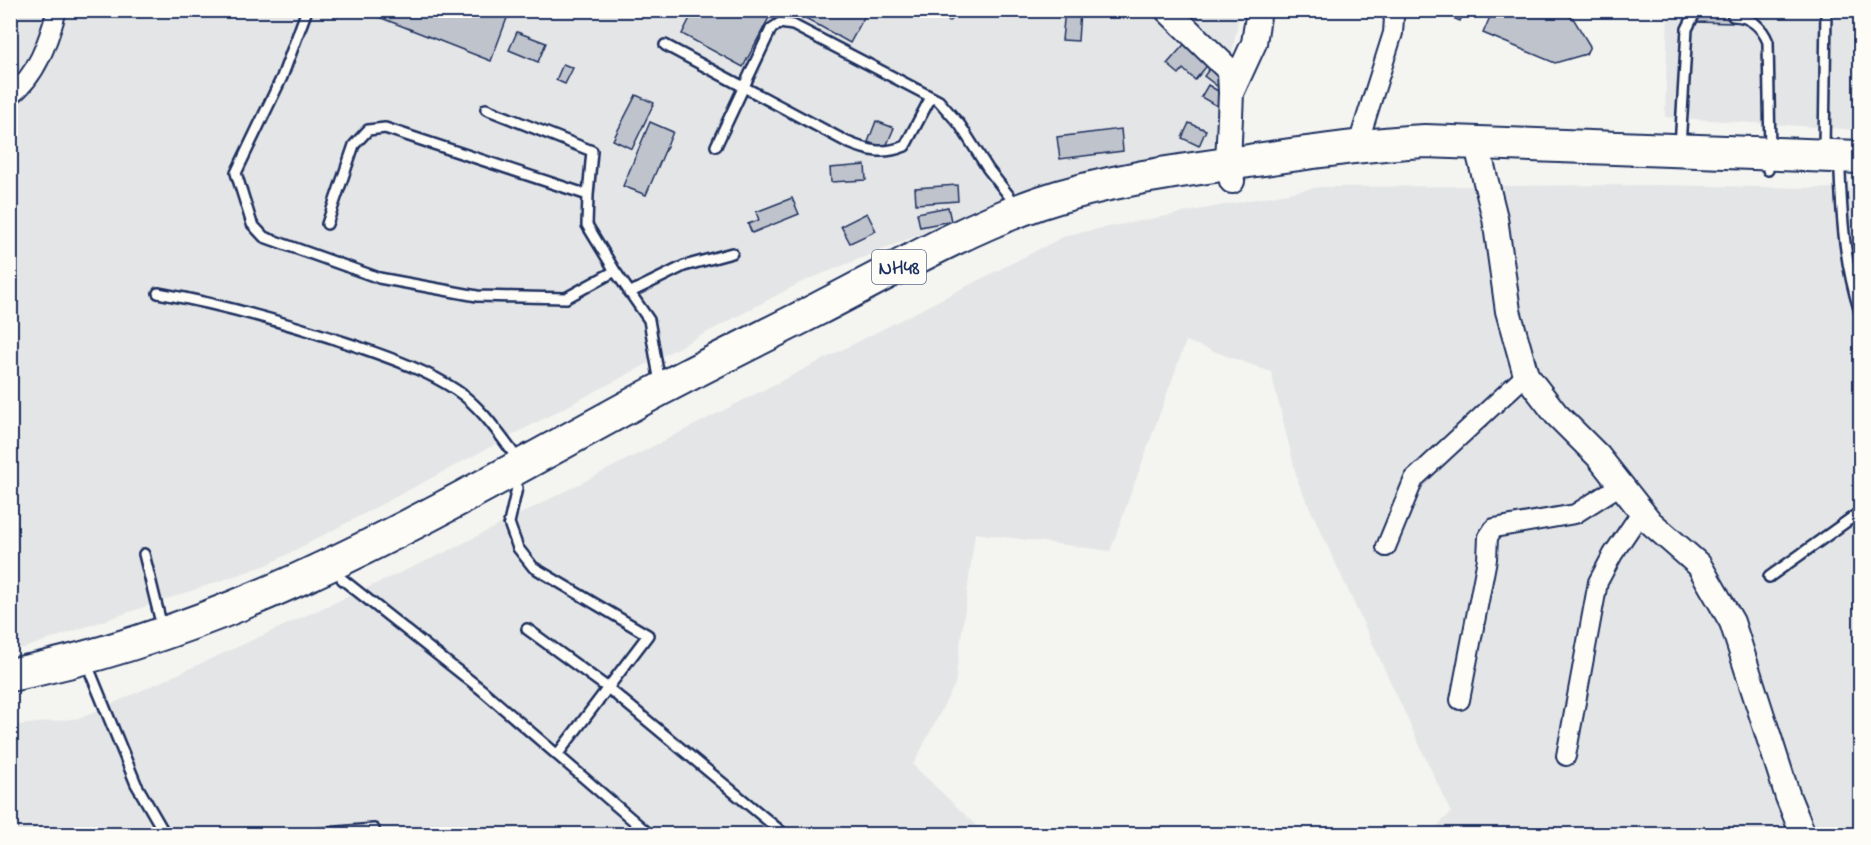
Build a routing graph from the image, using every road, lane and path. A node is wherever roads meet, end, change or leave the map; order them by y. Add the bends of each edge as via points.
1 (57, 10) edge
2 (307, 10) edge
3 (1167, 10) edge
4 (1259, 10) edge
5 (1390, 10) edge
6 (1826, 10) edge
7 (1694, 15) dead end
8 (1733, 16) dead end
9 (664, 45) dead end
10 (744, 86) junction
11 (1231, 93) junction
12 (10, 96) edge
13 (931, 97) junction
14 (486, 109) dead end
15 (716, 146) dead end
16 (1357, 147) junction
17 (1480, 150) junction
18 (1679, 150) junction
19 (1308, 162) junction
20 (1769, 162) junction
21 (1846, 165) edge
22 (1230, 172) junction
23 (588, 195) junction
24 (1020, 211) junction
25 (327, 224) dead end
26 (732, 253) dead end
27 (615, 271) junction
28 (629, 292) junction
29 (158, 293) dead end
30 (1860, 312) edge
31 (1526, 375) junction
32 (661, 389) junction
33 (520, 477) junction
34 (1620, 486) junction
35 (1642, 511) junction
36 (1860, 512) edge
37 (1386, 547) dead end
38 (144, 554) dead end
39 (338, 572) junction
40 (1769, 577) dead end
41 (527, 629) dead end
42 (165, 635) junction
43 (91, 674) junction
44 (10, 675) edge
45 (608, 688) junction
46 (10, 693) edge
47 (1460, 700) dead end
48 (557, 756) junction
49 (1566, 756) dead end
50 (374, 829) dead end
51 (165, 834) edge
52 (314, 834) edge
53 (649, 834) edge
54 (784, 834) edge
55 (1803, 834) edge

1 - 12 street via 48,42 24,86
2 - 27 lane via 282,77 236,173 252,224 264,237 379,278 477,296 566,298
3 - 11 street via 1230,71
4 - 11 street via 1254,44
5 - 16 street via 1394,33
6 - 21 lane
7 - 18 lane via 1686,36
8 - 20 lane via 1752,21 1768,42
9 - 10 lane
10 - 13 lane via 847,142 869,151 889,153 905,146
10 - 13 lane via 771,28 780,23 793,24
10 - 15 lane
11 - 22 street
13 - 24 lane via 960,125
14 - 23 lane via 592,151
16 - 17 highway, NH48 via 1414,142
16 - 19 highway, NH48
17 - 18 highway, NH48
17 - 19 highway, NH48 via 1382,161
17 - 20 highway, NH48
17 - 31 street via 1495,218 1508,311
18 - 20 highway, NH48
19 - 22 highway, NH48
20 - 21 highway, NH48
21 - 30 lane via 1842,230 1848,273
22 - 24 highway, NH48 via 1080,190
22 - 33 highway, NH48 via 1085,207 981,245
23 - 25 lane via 385,128 368,130 354,145
23 - 27 lane via 587,225
24 - 32 highway, NH48 via 964,234
26 - 28 lane via 684,266
27 - 28 lane
28 - 32 lane via 649,320
29 - 33 lane via 298,326 404,363 457,391 482,414
31 - 34 street
31 - 37 street via 1414,479
32 - 33 highway, NH48
33 - 39 highway, NH48
33 - 45 lane via 509,523 518,548 533,567 648,635
34 - 35 street
34 - 47 street via 1575,514 1494,528 1488,537
35 - 49 street via 1598,582
35 - 55 street via 1699,565 1732,622
36 - 40 lane
38 - 42 lane
39 - 42 highway, NH48
39 - 43 highway, NH48 via 202,640
39 - 48 lane
41 - 45 lane
42 - 44 highway, NH48 via 84,660
43 - 46 highway, NH48
43 - 51 lane via 136,784
45 - 48 lane
45 - 54 lane
48 - 53 lane
50 - 52 lane

